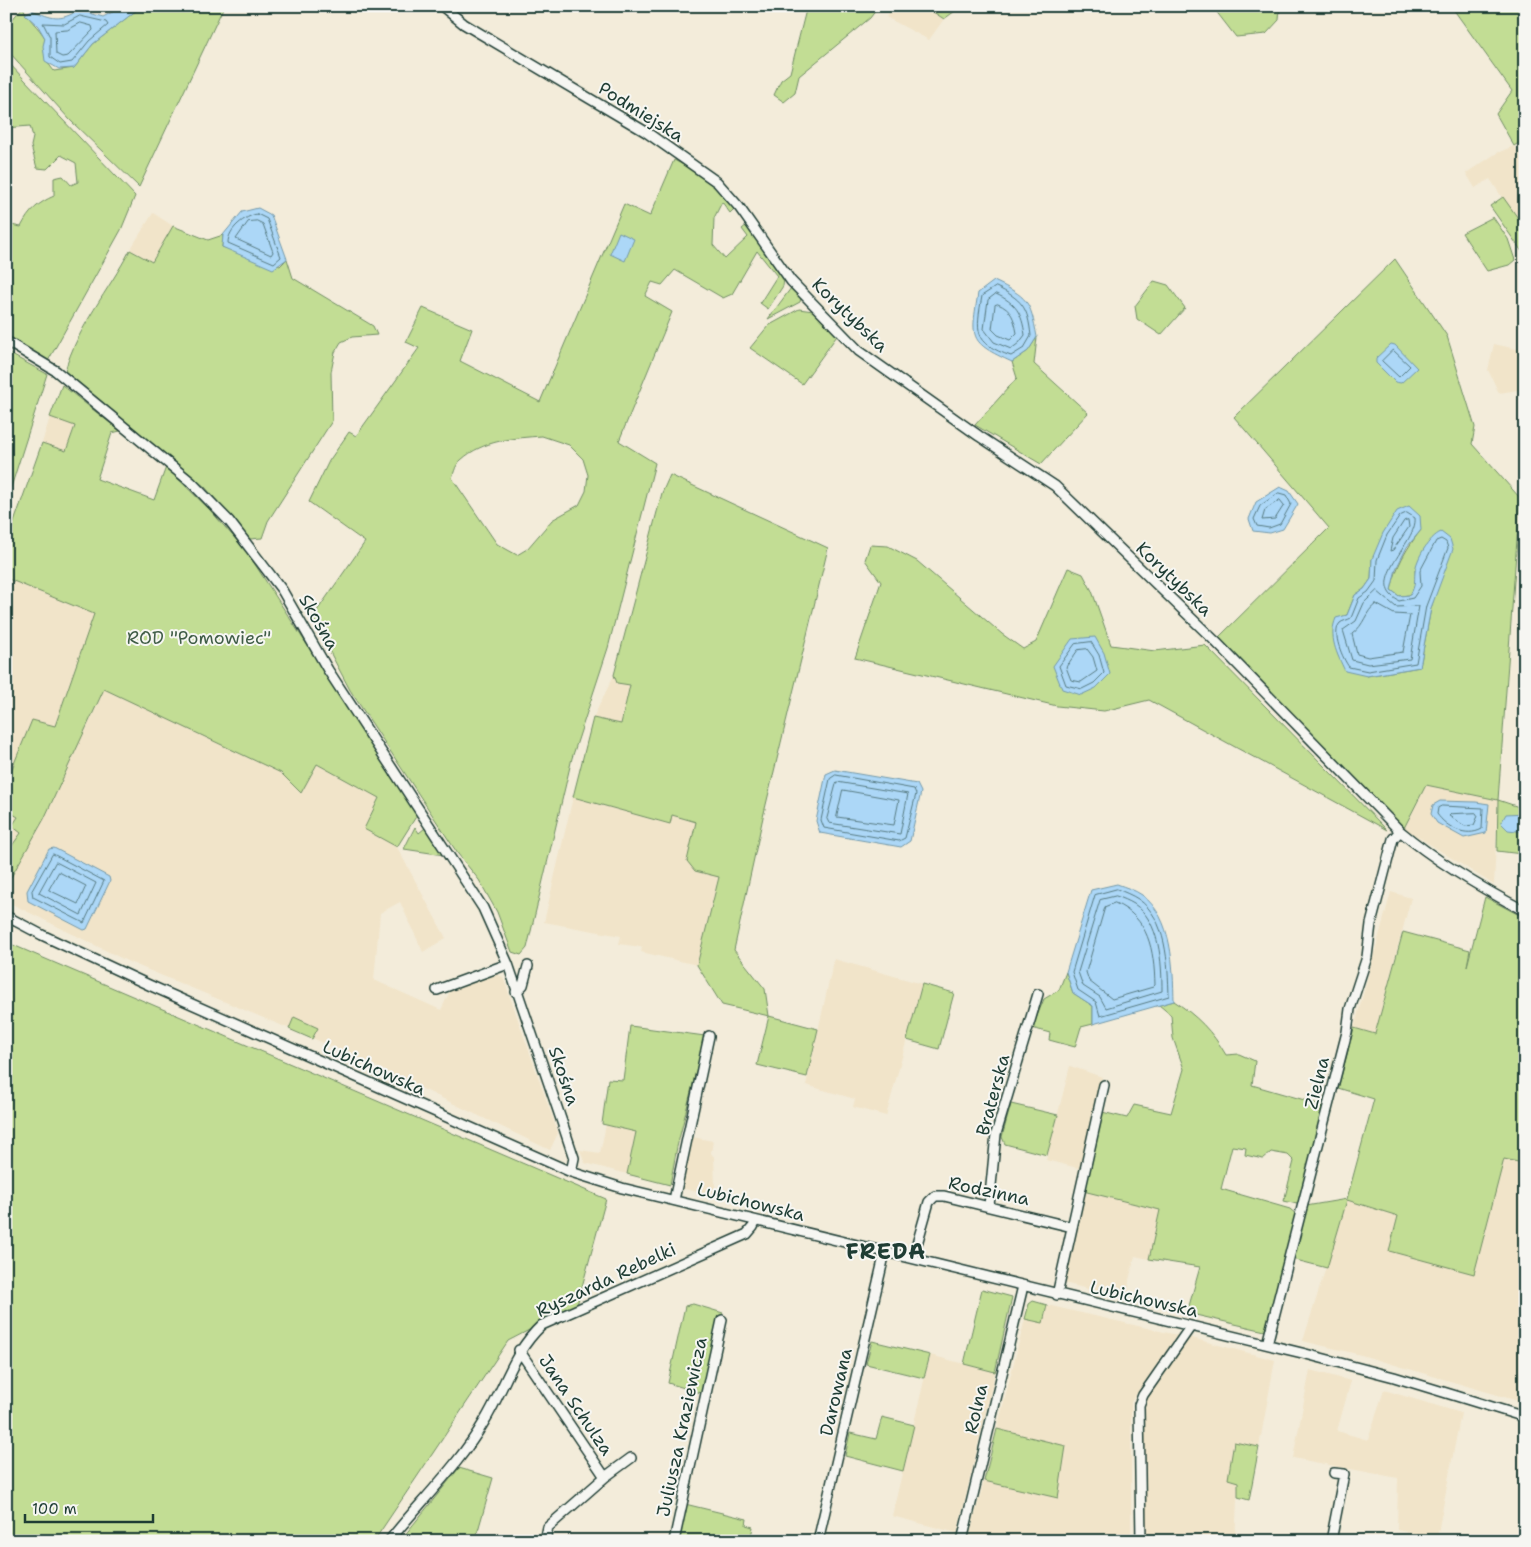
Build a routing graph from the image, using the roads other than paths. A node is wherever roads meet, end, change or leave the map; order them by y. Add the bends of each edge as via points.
1 (442, 6) edge
2 (791, 281) joint
3 (6, 341) edge
4 (1400, 831) junction
5 (1525, 911) edge
6 (6, 916) edge
7 (508, 964) junction
8 (528, 966) dead end
9 (438, 990) dead end
10 (516, 992) junction
11 (1038, 994) dead end
12 (709, 1036) dead end
13 (1104, 1086) dead end
14 (571, 1172) junction
15 (674, 1200) junction
16 (989, 1206) junction
17 (756, 1221) junction
18 (1072, 1227) junction
19 (885, 1252) junction
20 (913, 1258) junction
21 (1023, 1286) junction
22 (1057, 1294) junction
23 (722, 1320) dead end
24 (1191, 1326) junction
25 (1267, 1344) junction
26 (519, 1350) junction
27 (1525, 1417) edge
28 (631, 1458) dead end
29 (1334, 1473) dead end
30 (605, 1477) junction
31 (389, 1541) edge
32 (544, 1541) edge
33 (674, 1541) edge
34 (818, 1541) edge
35 (962, 1541) edge
36 (1141, 1541) edge
37 (1331, 1541) edge

1 - 2 street, Podmiejska via 464,24 646,132 717,182 739,207
2 - 4 street, Korytybska via 859,351 1055,486 1216,642
3 - 7 street, Skośna via 56,371 191,482 229,521 282,590 328,670 483,908
4 - 5 street, Korytybska via 1417,846 1485,890
4 - 25 street, Zielna via 1393,839 1371,924 1368,956 1350,1009 1347,1032
6 - 14 street, Lubichowska via 149,985
7 - 9 street
7 - 10 street, Skośna
8 - 10 street via 523,985
10 - 14 street, Skośna via 574,1158
11 - 16 street, Braterska via 996,1134
12 - 15 street
13 - 18 street
14 - 15 street, Lubichowska
15 - 17 street, Lubichowska
16 - 18 street, Rodzinna
16 - 20 street, Rodzinna via 935,1196 929,1202
17 - 19 street, Lubichowska
17 - 26 street, Ryszarda Rebelki via 747,1234 542,1325
18 - 22 street
19 - 20 street, Lubichowska
19 - 34 street, Darowana
20 - 21 street, Lubichowska
21 - 22 street, Lubichowska
21 - 35 street, Rolna
22 - 24 street, Lubichowska
23 - 33 street, Juliusza Kraziewicza
24 - 25 street, Lubichowska
24 - 36 street via 1143,1394 1139,1405
25 - 27 street, Lubichowska via 1394,1377
26 - 30 street, Jana Schulza
26 - 31 street, Ryszarda Rebelki via 484,1422
28 - 30 street, Jana Schulza
29 - 37 street via 1344,1474
30 - 32 street, Jana Schulza via 548,1527

